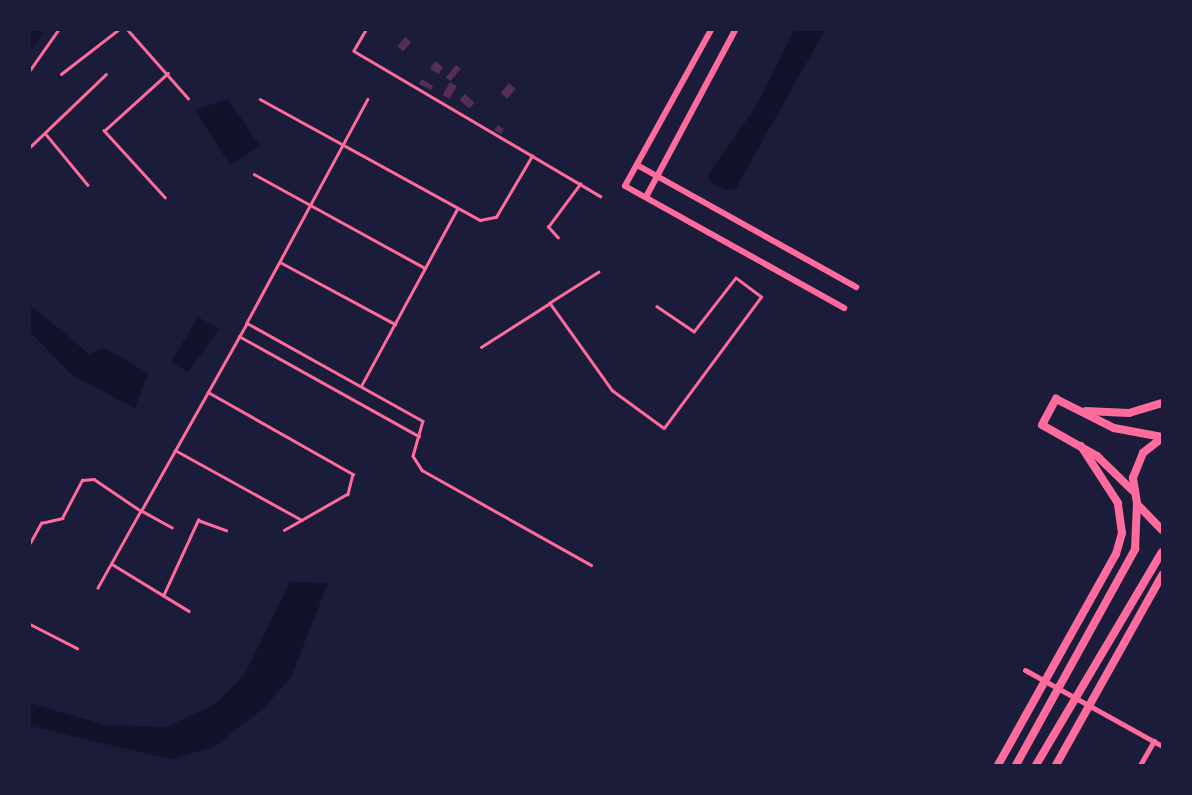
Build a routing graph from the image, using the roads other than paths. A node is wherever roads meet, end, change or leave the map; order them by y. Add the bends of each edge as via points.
1 (58, 30) edge
2 (118, 30) edge
3 (128, 30) edge
4 (366, 30) edge
5 (711, 30) edge
6 (735, 30) edge
7 (30, 70) edge
8 (168, 73) junction
9 (61, 74) dead end
10 (106, 74) dead end
11 (188, 98) dead end
12 (260, 99) dead end
13 (368, 99) dead end
14 (45, 133) junction
15 (343, 145) junction
16 (30, 147) edge
17 (532, 156) junction
18 (637, 165) junction
19 (254, 174) dead end
20 (657, 176) junction
21 (580, 184) junction
22 (88, 185) dead end
23 (600, 196) dead end
24 (646, 197) junction
25 (165, 198) dead end
26 (311, 205) junction
27 (457, 210) junction
28 (558, 238) dead end
29 (280, 262) junction
30 (425, 268) junction
31 (599, 272) dead end
32 (856, 287) dead end
33 (550, 303) junction
34 (657, 307) dead end
35 (844, 308) dead end
36 (247, 323) junction
37 (395, 324) junction
38 (239, 336) junction
39 (481, 347) dead end
40 (361, 386) junction
41 (208, 392) junction
42 (1162, 403) edge
43 (1078, 410) junction
44 (419, 436) junction
45 (1162, 438) edge
46 (1081, 446) junction
47 (175, 450) junction
48 (1134, 491) junction
49 (1137, 504) junction
50 (141, 511) junction
51 (302, 520) junction
52 (172, 528) dead end
53 (226, 530) dead end
54 (285, 530) dead end
55 (1162, 530) edge
56 (30, 543) edge
57 (1162, 552) edge
58 (1116, 554) junction
59 (1128, 561) junction
60 (112, 564) junction
61 (591, 565) dead end
62 (1147, 571) junction
63 (1160, 576) edge
64 (98, 588) dead end
65 (163, 596) junction
66 (189, 611) dead end
67 (30, 624) edge
68 (77, 648) dead end
69 (1025, 670) dead end
70 (1045, 681) junction
71 (1058, 689) junction
72 (1074, 698) junction
73 (1089, 706) junction
74 (1154, 741) junction
75 (1162, 746) edge
76 (998, 765) edge
77 (1016, 765) edge
78 (1036, 765) edge
79 (1056, 765) edge
80 (1140, 765) edge

1 - 7 lane
2 - 9 lane
3 - 8 lane
4 - 17 lane via 354,50
5 - 18 street
6 - 20 street
8 - 11 lane
8 - 25 lane via 104,131
10 - 14 lane
12 - 15 lane
13 - 15 lane
14 - 16 lane
14 - 22 lane
15 - 26 lane
15 - 27 lane
17 - 21 lane
17 - 27 lane via 496,217 480,220
18 - 20 street
18 - 24 street via 625,186
19 - 26 lane
20 - 24 street
20 - 32 street
21 - 23 lane
21 - 28 lane via 548,227
24 - 35 street
26 - 29 lane
26 - 30 lane
27 - 30 lane
29 - 36 lane
29 - 37 lane
30 - 37 lane
31 - 33 lane
33 - 34 lane via 612,390 664,428 761,297 736,278 694,332
33 - 39 lane
36 - 38 lane
36 - 40 lane
37 - 40 lane
38 - 41 lane
38 - 44 lane
40 - 44 lane via 423,421
41 - 47 lane
41 - 51 lane via 353,474 348,494
42 - 43 main road via 1129,413
43 - 45 main road via 1114,428
43 - 46 main road via 1056,399 1042,425
44 - 61 lane via 413,456 422,470
45 - 48 main road via 1137,465
46 - 48 main road
46 - 58 main road via 1118,503 1122,533
47 - 50 lane
47 - 51 lane
48 - 49 main road
49 - 55 main road
49 - 59 main road via 1137,538
50 - 52 lane
50 - 56 lane via 94,479 85,478 62,518 41,523
50 - 60 lane
51 - 54 lane
53 - 65 lane via 198,520
57 - 62 main road
58 - 59 main road
58 - 70 main road
59 - 71 main road
60 - 64 lane
60 - 65 lane
62 - 63 main road
62 - 72 main road
63 - 73 main road
65 - 66 lane
67 - 68 lane
69 - 70 street
70 - 71 street
70 - 76 main road
71 - 72 street
71 - 77 main road
72 - 73 street
72 - 78 main road
73 - 74 street
73 - 79 main road
74 - 75 street
74 - 80 street

